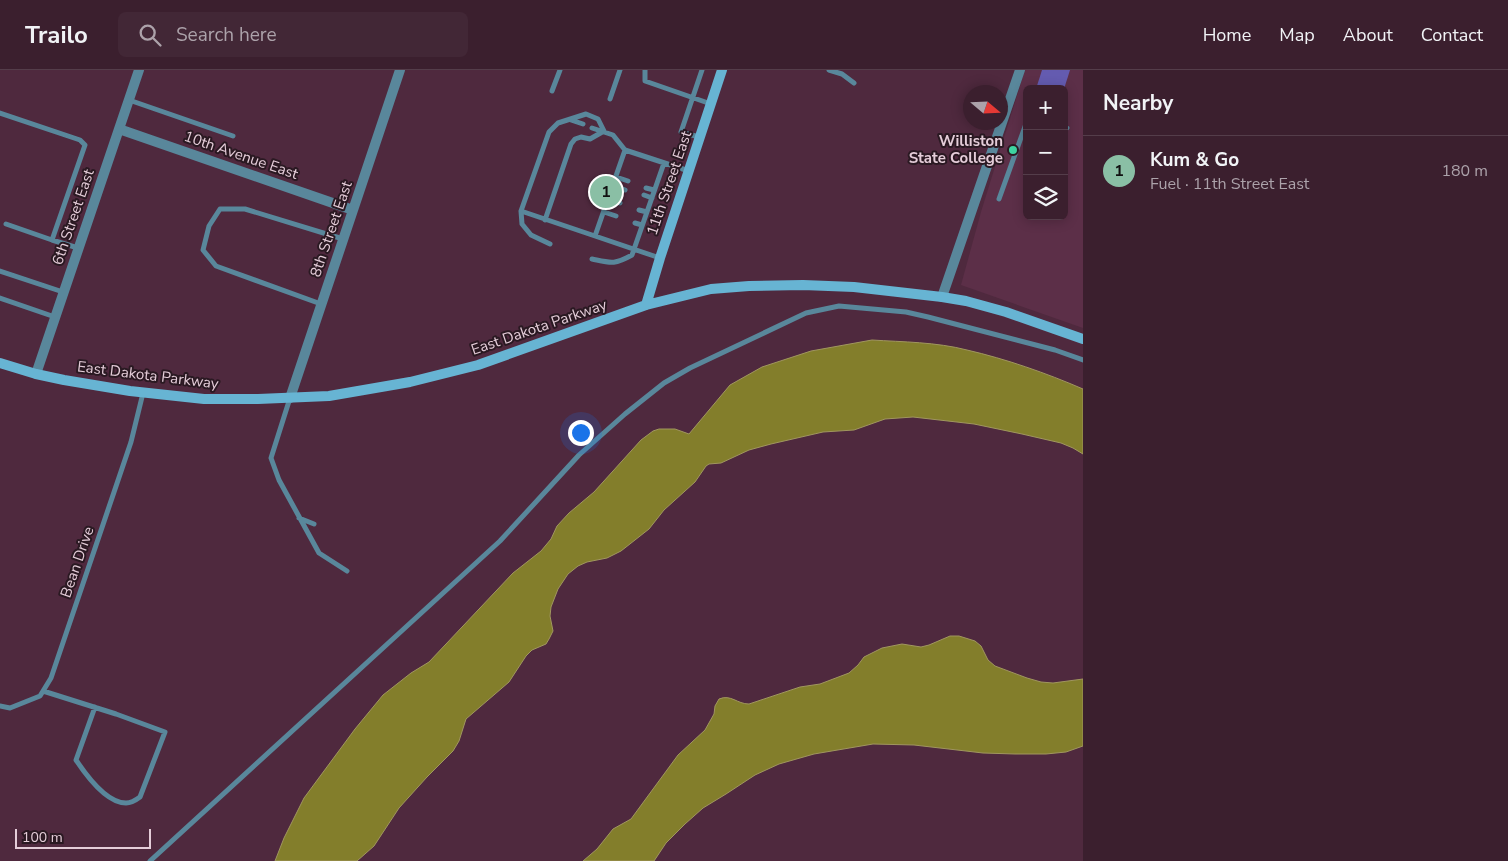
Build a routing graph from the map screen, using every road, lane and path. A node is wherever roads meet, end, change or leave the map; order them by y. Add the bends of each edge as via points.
1 (139, 70) edge
2 (400, 70) edge
3 (560, 70) edge
4 (620, 70) edge
5 (645, 70) edge
6 (702, 70) edge
7 (722, 70) edge
8 (829, 70) edge
9 (1020, 70) edge
10 (854, 83) dead end
11 (552, 91) dead end
12 (610, 98) dead end
13 (692, 98) junction
14 (129, 100) junction
15 (711, 104) junction
16 (0, 113) edge
17 (570, 120) junction
18 (583, 124) dead end
19 (592, 128) dead end
20 (119, 129) junction
21 (1024, 130) edge
22 (604, 132) junction
23 (233, 136) dead end
24 (700, 138) junction
25 (625, 150) junction
26 (664, 163) junction
27 (689, 171) junction
28 (616, 177) junction
29 (628, 181) dead end
30 (613, 185) junction
31 (646, 188) dead end
32 (625, 190) dead end
33 (654, 190) junction
34 (644, 196) dead end
35 (652, 198) junction
36 (608, 199) junction
37 (999, 199) dead end
38 (620, 203) dead end
39 (353, 210) junction
40 (639, 210) dead end
41 (522, 211) junction
42 (604, 212) junction
43 (647, 212) junction
44 (616, 216) dead end
45 (546, 220) junction
46 (635, 223) dead end
47 (6, 224) dead end
48 (642, 225) junction
49 (595, 236) junction
50 (343, 239) junction
51 (52, 240) junction
52 (550, 244) dead end
53 (78, 248) junction
54 (634, 249) junction
55 (592, 258) dead end
56 (660, 258) junction
57 (0, 270) edge
58 (63, 292) junction
59 (942, 297) junction
60 (0, 298) edge
61 (321, 304) junction
62 (646, 305) junction
63 (55, 317) junction
64 (1083, 339) edge
65 (1083, 360) edge
66 (0, 363) edge
67 (36, 374) junction
68 (143, 393) junction
69 (290, 398) junction
70 (299, 518) junction
71 (314, 524) dead end
72 (347, 571) dead end
73 (43, 690) junction
74 (0, 706) edge
75 (95, 707) junction
76 (150, 861) edge

1 - 14 street, 6th Street East
2 - 39 street, 8th Street East
3 - 11 lane
4 - 12 lane
5 - 13 lane via 645,81
6 - 13 lane
7 - 15 main road, 11th Street East
8 - 10 lane
9 - 59 street
13 - 15 lane
13 - 24 lane via 681,132
14 - 20 street, 6th Street East
14 - 23 lane
15 - 24 main road, 11th Street East
16 - 51 lane via 80,140 84,145
17 - 18 lane
17 - 22 lane via 586,114 598,119
17 - 41 lane via 558,123 549,132
19 - 22 lane
20 - 39 street, 10th Avenue East
20 - 53 street, 6th Street East
21 - 37 lane
22 - 25 lane via 613,135
22 - 45 lane via 590,139 575,139 571,144
24 - 27 main road, 11th Street East
25 - 26 lane
25 - 28 lane
26 - 27 lane
26 - 33 lane
27 - 56 main road, 11th Street East
28 - 29 lane
28 - 30 lane
30 - 32 lane
30 - 36 lane
31 - 33 lane
33 - 35 lane
34 - 35 lane
35 - 43 lane
36 - 38 lane
36 - 42 lane
39 - 50 street, 8th Street East
40 - 43 lane
41 - 45 lane
41 - 52 lane via 522,224 531,235
42 - 44 lane
42 - 49 lane
43 - 48 lane
45 - 49 lane
46 - 48 lane
47 - 51 lane
48 - 54 lane
49 - 54 lane
50 - 61 street, 8th Street East
50 - 61 lane via 245,209 220,209 209,226 203,250 216,266
51 - 53 lane
53 - 58 street, 6th Street East
54 - 55 lane via 620,262
54 - 56 lane
56 - 62 main road, 11th Street East
57 - 58 lane
58 - 63 street, 6th Street East
59 - 62 main road, East Dakota Parkway via 854,287 794,285 711,289
59 - 64 main road, East Dakota Parkway via 1006,312
60 - 63 lane
61 - 69 street, 8th Street East
62 - 69 main road, East Dakota Parkway via 478,365 410,382
63 - 67 street, 6th Street East
65 - 76 lane via 906,312 840,306 806,313 690,368 664,383 579,455 500,541
66 - 67 main road, East Dakota Parkway
67 - 68 main road, East Dakota Parkway
68 - 69 main road, East Dakota Parkway via 204,399
68 - 73 lane, Bean Drive via 131,442 51,678
69 - 70 lane via 271,458
70 - 71 lane
70 - 72 lane via 319,553
73 - 74 lane via 40,696 10,708
73 - 75 lane
75 - 75 lane via 165,732 140,797 133,802 117,801 104,793 90,781 76,760

